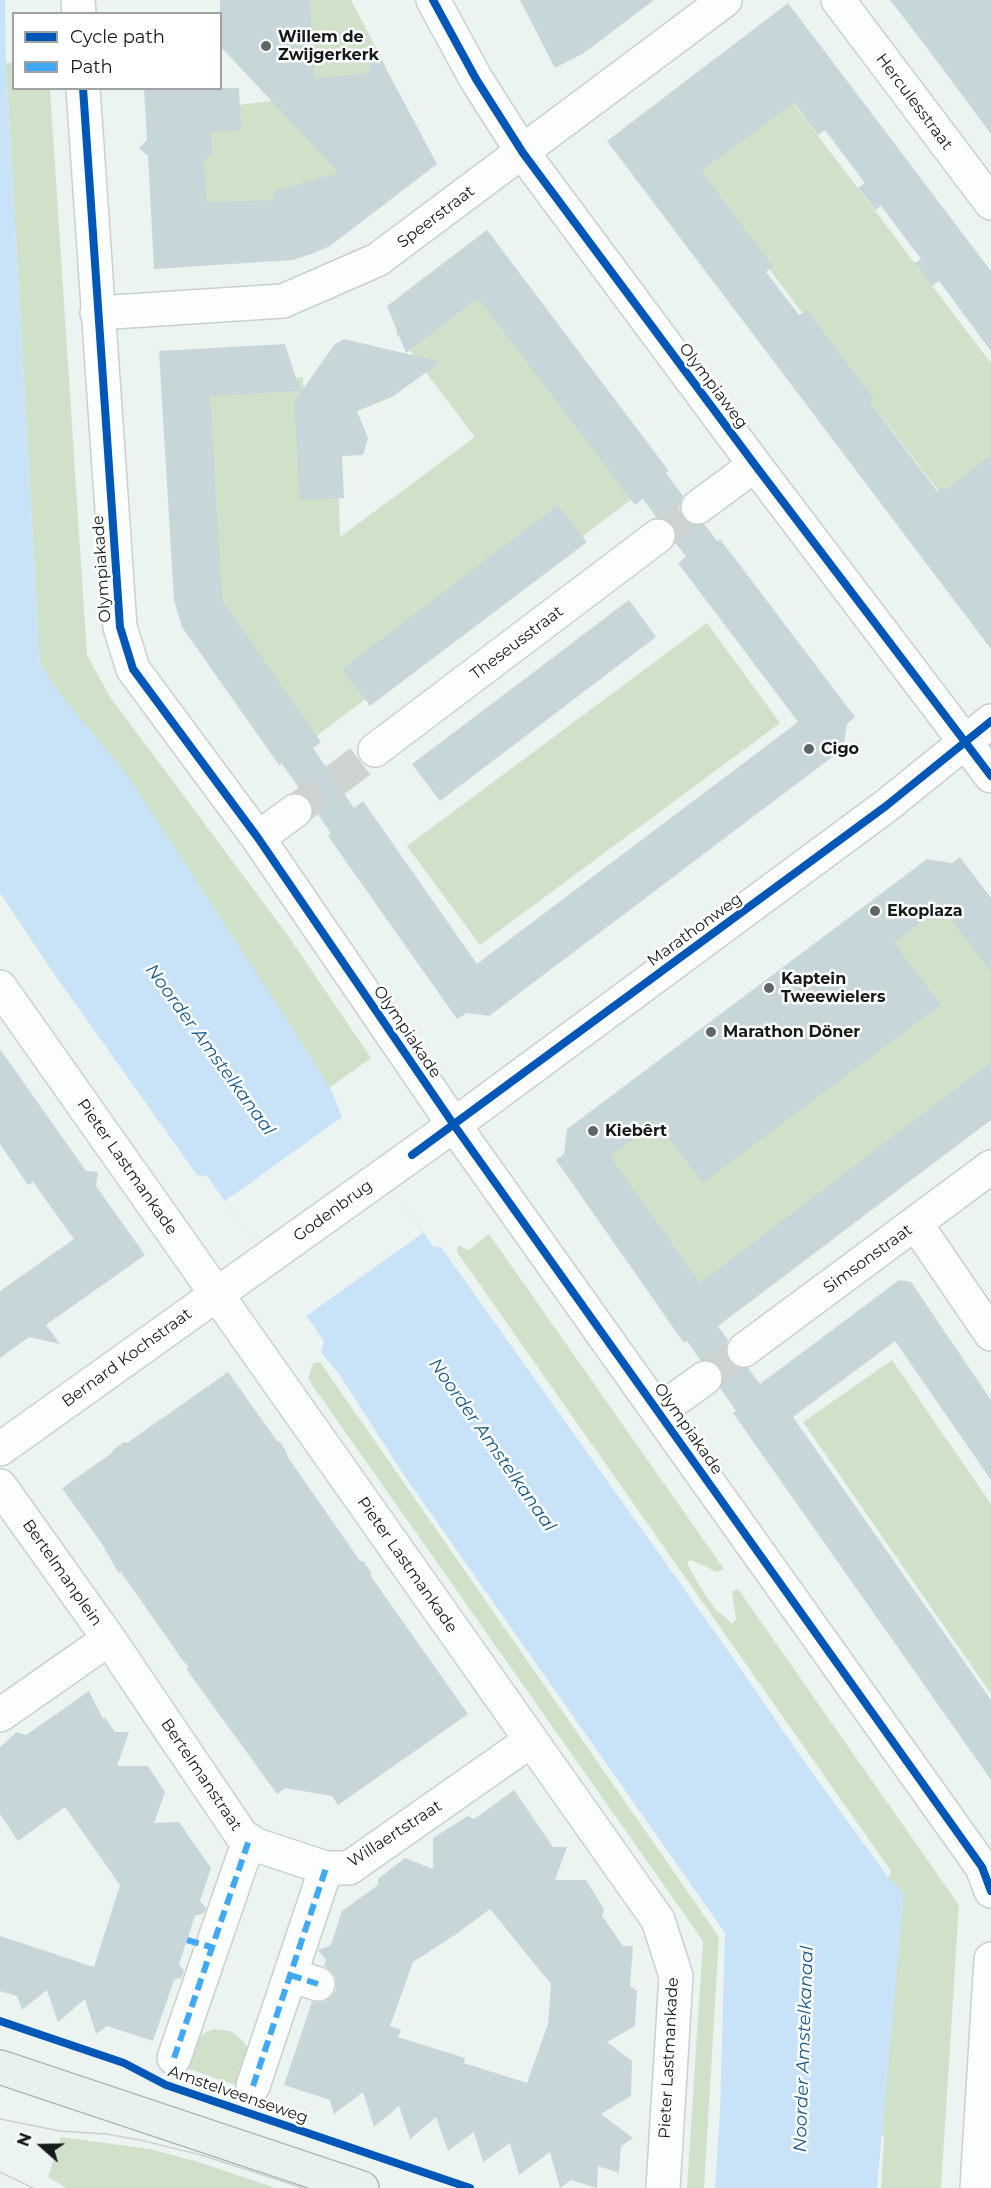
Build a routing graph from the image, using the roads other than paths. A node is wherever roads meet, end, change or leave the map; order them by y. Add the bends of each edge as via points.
1 (433, 0) edge
2 (725, 0) edge
3 (838, 0) edge
4 (83, 90) edge
5 (523, 153) junction
6 (991, 203) edge
7 (97, 313) junction
8 (755, 465) junction
9 (698, 507) tunnel mouth
10 (658, 536) tunnel mouth
11 (991, 721) edge
12 (964, 741) junction
13 (375, 750) tunnel mouth
14 (991, 776) edge
15 (295, 811) tunnel mouth
16 (258, 838) junction
17 (0, 987) edge
18 (454, 1125) junction
19 (412, 1155) joint
20 (991, 1167) edge
21 (916, 1224) junction
22 (254, 1267) joint
23 (217, 1294) junction
24 (991, 1334) edge
25 (744, 1350) tunnel mouth
26 (705, 1378) tunnel mouth
27 (659, 1411) junction
28 (0, 1449) edge
29 (0, 1486) edge
30 (109, 1639) junction
31 (0, 1715) edge
32 (530, 1741) junction
33 (249, 1840) junction
34 (326, 1868) junction
35 (991, 1891) edge
36 (991, 1959) edge
37 (174, 2058) dead end
38 (0, 2067) edge
39 (254, 2086) dead end
40 (362, 2188) edge
41 (663, 2188) edge
42 (977, 2188) edge

1 - 5 street, Olympiaweg
2 - 5 street, Speerstraat
3 - 6 street, Herculesstraat
4 - 7 street, Olympiakade
5 - 7 street, Speerstraat via 377,260 283,301
5 - 8 street, Olympiaweg
7 - 16 street, Olympiakade via 120,627 133,669
8 - 9 street
8 - 12 street, Olympiaweg
10 - 13 street, Theseusstraat
11 - 12 street, Marathonweg
12 - 14 street, Olympiaweg
12 - 18 street, Marathonweg via 886,806
15 - 16 street
16 - 18 street, Olympiakade
17 - 23 street, Pieter Lastmankade
18 - 19 street, Marathonweg
18 - 27 street, Olympiakade
19 - 22 street, Godenbrug
20 - 21 street, Simsonstraat
21 - 24 street
21 - 25 street, Simsonstraat
22 - 23 street, Bernard Kochstraat
23 - 28 street, Bernard Kochstraat
23 - 32 street, Pieter Lastmankade
26 - 27 street
27 - 35 street, Olympiakade via 982,1867
29 - 30 street, Bertelmanplein
30 - 31 street, Bertelmanplein
30 - 33 street, Bertelmanstraat via 242,1836
32 - 34 street, Willaertstraat via 349,1868
32 - 41 street, Pieter Lastmankade via 658,1920 676,1976
33 - 34 street, Bertelmanstraat
33 - 37 street via 199,1944
34 - 39 street, Willaertstraat via 304,1979
36 - 42 street
38 - 40 main road

